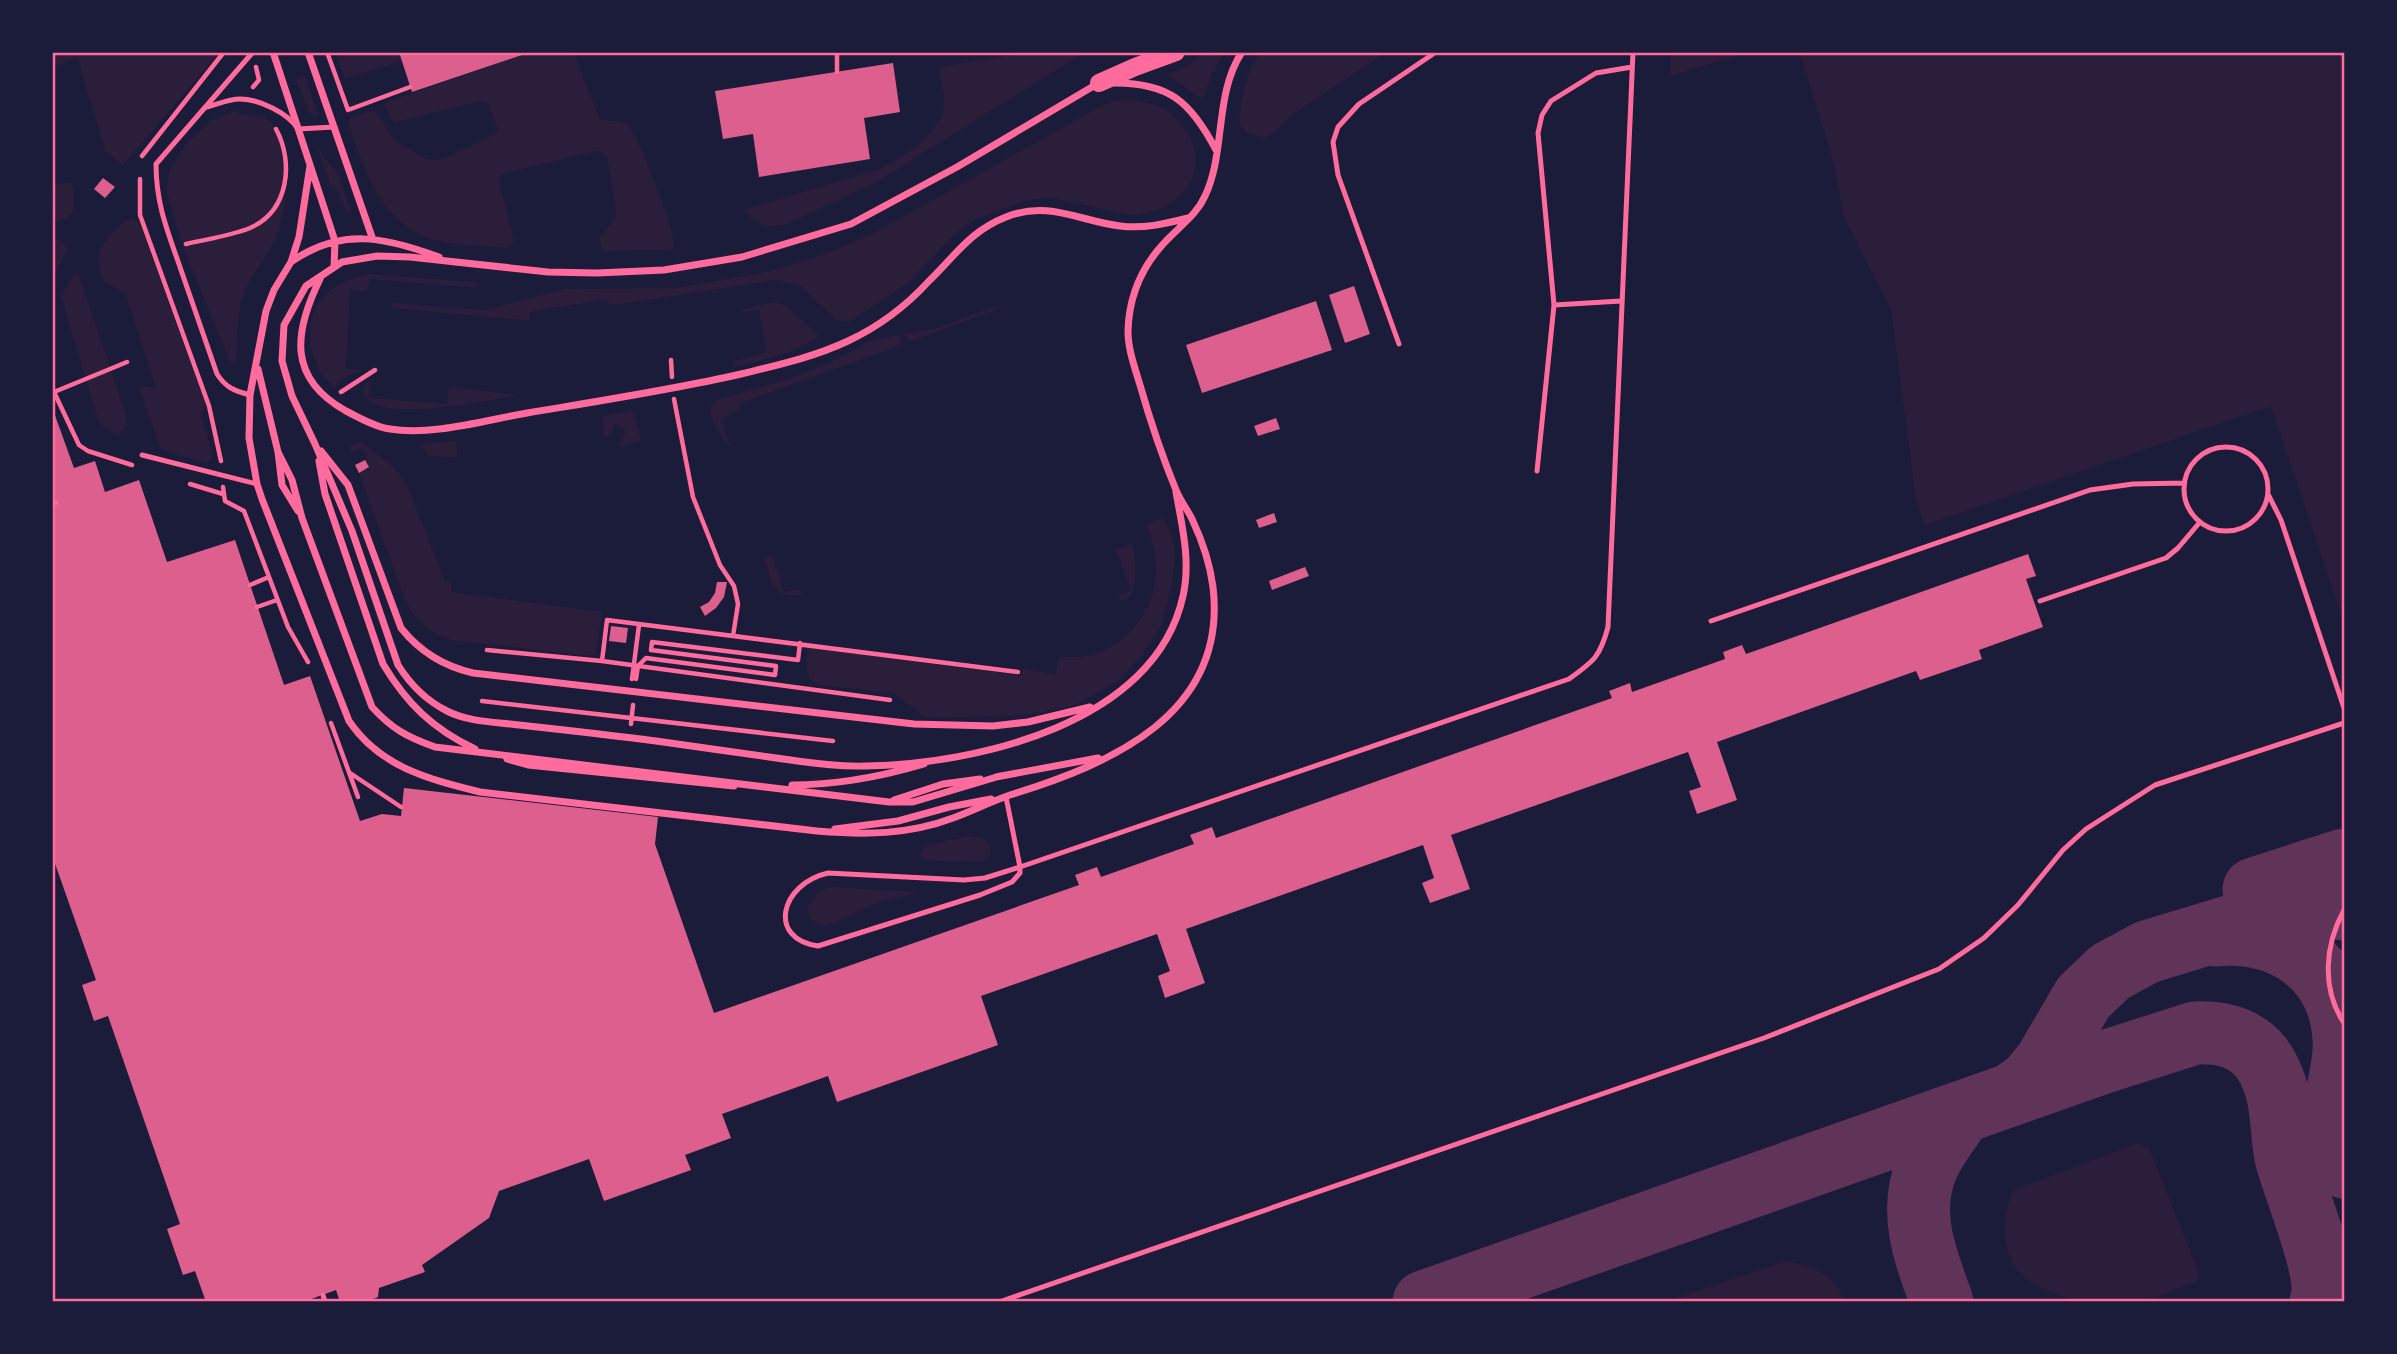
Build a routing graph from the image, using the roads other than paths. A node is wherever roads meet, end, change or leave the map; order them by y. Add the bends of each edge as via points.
1 (253, 52) edge
2 (273, 52) edge
3 (308, 52) edge
4 (1176, 52) edge
5 (1242, 52) edge
6 (1436, 52) edge
7 (1633, 52) edge
8 (1632, 67) junction
9 (1099, 83) junction
10 (207, 107) junction
11 (334, 127) junction
12 (298, 129) junction
13 (1216, 150) junction
14 (310, 166) junction
15 (1192, 216) junction
16 (372, 237) junction
17 (335, 241) junction
18 (449, 261) junction
19 (291, 262) junction
20 (334, 267) junction
21 (321, 278) junction
22 (1621, 301) junction
23 (1554, 305) junction
24 (1399, 344) dead end
25 (257, 365) junction
26 (250, 395) junction
27 (315, 444) junction
28 (142, 455) dead end
29 (1537, 471) dead end
30 (2183, 483) junction
31 (257, 485) junction
32 (1176, 492) junction
33 (2268, 494) junction
34 (2200, 522) junction
35 (2040, 601) dead end
36 (1711, 621) dead end
37 (1104, 703) junction
38 (2344, 708) edge
39 (2344, 723) edge
40 (1105, 757) junction
41 (942, 759) junction
42 (1006, 797) junction
43 (817, 831) junction
44 (1020, 867) junction
45 (2344, 910) edge
46 (2344, 1023) edge
47 (999, 1301) edge

1 - 10 lane
2 - 12 street
3 - 11 street
4 - 9 main road
5 - 13 street via 1226,94
6 - 24 lane via 1359,104 1338,127 1333,142 1338,175
7 - 8 lane
8 - 22 lane
8 - 23 lane via 1596,72 1551,101 1542,115 1538,133
9 - 13 street via 1154,87 1176,98 1195,113
9 - 18 street via 851,224 741,257 664,270 597,273
10 - 12 lane via 248,100 292,120
10 - 26 lane via 156,164 156,189 217,374 231,390
11 - 12 lane
11 - 16 street
12 - 14 street
13 - 15 street via 1210,185
14 - 17 street
14 - 19 street via 304,215
15 - 21 street via 1150,228 1118,226 1057,211 1008,216 984,228 954,253 892,314 818,353 673,388 436,429 390,429 372,424 331,402 315,386 303,365 300,347 306,307
15 - 32 street via 1156,250 1136,284 1128,333 1147,410
16 - 17 street
16 - 18 street
17 - 19 street
17 - 20 street
18 - 20 street via 377,256 352,258
19 - 25 street via 266,311
20 - 21 street
21 - 27 street via 306,286 296,302 284,326 281,351 292,396
22 - 23 lane
22 - 44 lane via 1608,626 1602,649 1589,664 1569,678
23 - 29 lane
25 - 26 street
25 - 40 street via 282,485 302,519 372,707 390,727 412,739 435,747 889,802 943,784
26 - 31 street via 249,438
27 - 37 street via 348,485 401,628 413,644 454,669 914,724 993,726
27 - 41 street via 352,531 398,665 410,683 448,712 475,720 828,765
27 - 41 street via 325,494 383,664 424,717 456,740 528,765 720,786 839,783 877,778
28 - 31 lane
30 - 33 lane via 2204,452 2228,446 2251,454 2260,463
30 - 34 lane via 2187,508
30 - 36 lane via 2090,490
31 - 43 street via 349,721 371,749 427,779 480,792
32 - 37 street via 1187,562 1183,597 1162,644 1142,671
32 - 40 street via 1207,555 1214,613 1210,642 1197,681 1183,702 1147,734
33 - 34 lane via 2259,515 2241,529 2216,530
33 - 38 lane via 2281,520
34 - 35 lane via 2166,558
37 - 41 street via 1026,740
39 - 47 lane via 2155,785 2086,829 1984,938 1939,969 1764,1038
40 - 42 street via 1050,783
42 - 43 street via 898,821
42 - 43 street via 898,833
42 - 44 lane
44 - 44 lane via 964,880 828,873 799,886 785,910 796,937 818,946 980,895 1012,882
45 - 46 lane via 2328,948 2328,970

